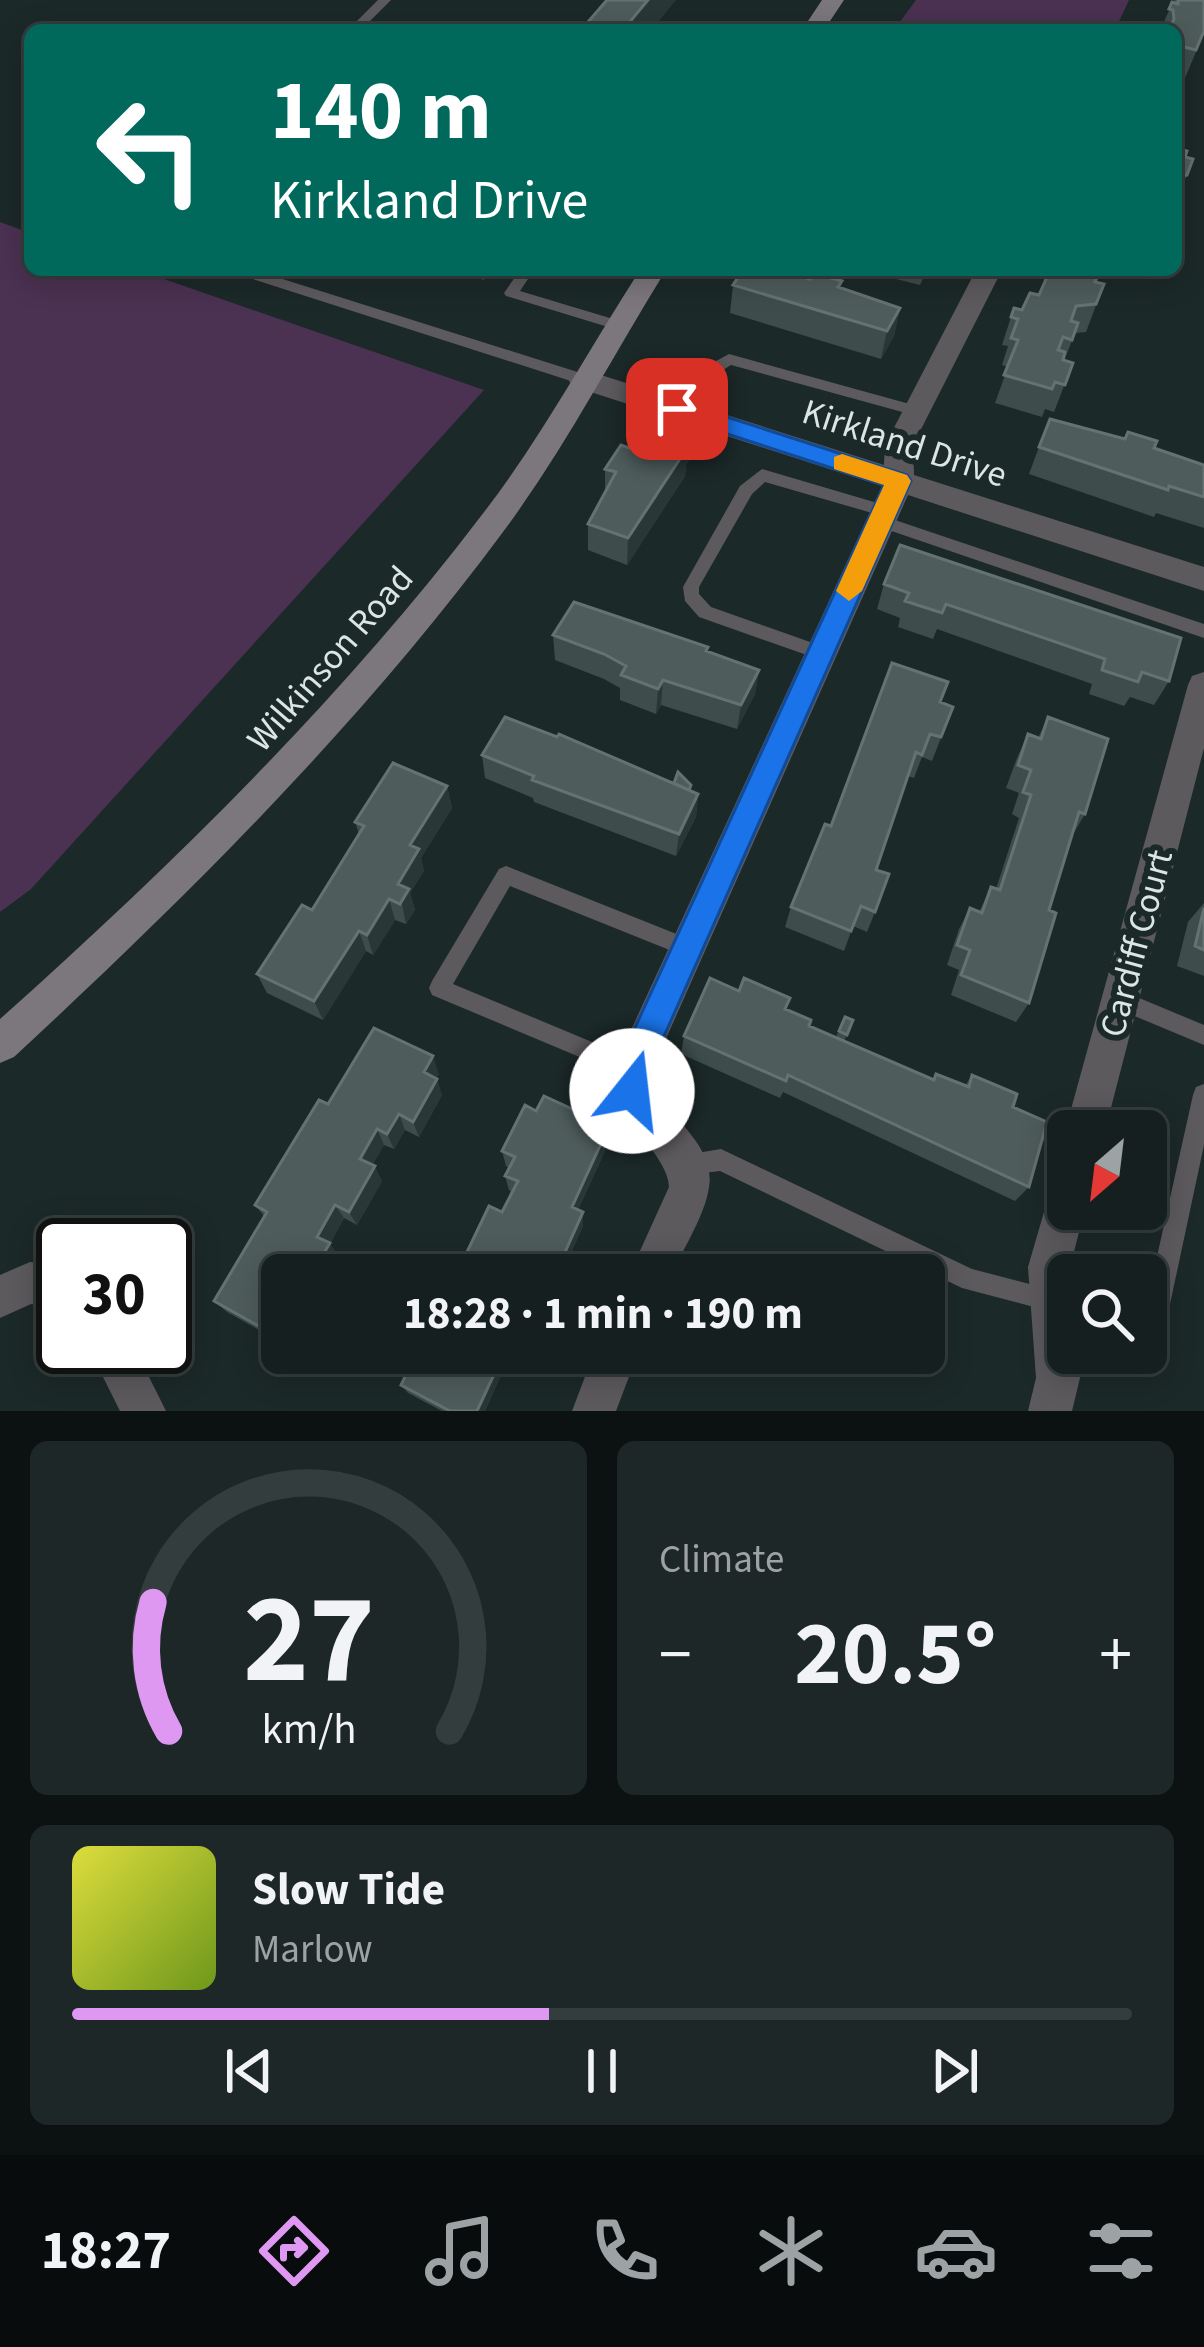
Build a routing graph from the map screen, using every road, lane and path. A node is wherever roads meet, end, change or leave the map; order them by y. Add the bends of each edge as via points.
1 (385, 0) edge
2 (360, 24) edge
3 (257, 276) edge
4 (523, 276) edge
5 (645, 276) edge
6 (986, 276) edge
7 (618, 325) junction
8 (582, 379) junction
9 (677, 409) junction
10 (916, 411) junction
11 (888, 504) junction
12 (1204, 580) edge
13 (1204, 631) edge
14 (821, 652) junction
15 (1204, 685) edge
16 (687, 948) junction
17 (1120, 1000) junction
18 (1204, 1036) edge
19 (0, 1044) edge
20 (632, 1069) junction
21 (1204, 1095) edge
22 (1091, 1110) edge
23 (687, 1163) junction
24 (659, 1254) edge
25 (1167, 1264) edge
26 (36, 1284) edge
27 (0, 1297) edge
28 (1047, 1299) edge
29 (124, 1374) edge
30 (608, 1374) edge
31 (1058, 1374) edge
32 (144, 1411) edge
33 (594, 1411) edge
34 (1050, 1411) edge

1 - 2 lane
3 - 8 lane
4 - 7 lane via 511,293
5 - 7 main road, Wilkinson Road
6 - 10 street
7 - 8 main road, Wilkinson Road
8 - 9 street, Kirkland Drive
8 - 19 main road, Wilkinson Road via 494,522 374,672 236,822
9 - 10 lane via 729,359
9 - 11 street, Kirkland Drive
10 - 11 street via 896,455
11 - 12 street, Kirkland Drive
11 - 13 lane
11 - 14 street
11 - 14 lane via 763,475 746,490 691,587 705,612
14 - 16 street
15 - 17 street, Cardiff Court
16 - 20 street
16 - 20 lane via 506,875 440,988
17 - 18 lane
17 - 22 street, Cardiff Court
20 - 23 street via 644,1112
21 - 25 lane
23 - 24 street via 689,1188
23 - 28 lane via 722,1160 970,1280
26 - 27 street
29 - 32 street
30 - 33 street
31 - 34 street

